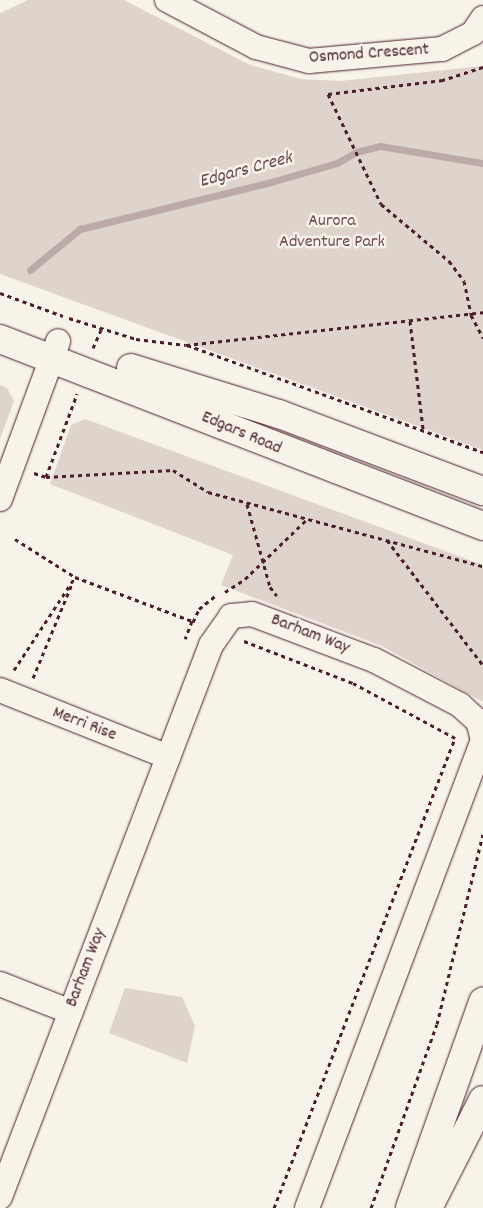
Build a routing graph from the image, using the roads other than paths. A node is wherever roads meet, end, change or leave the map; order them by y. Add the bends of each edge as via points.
1 (172, 1) edge
2 (483, 18) edge
3 (0, 321) edge
4 (0, 339) edge
5 (55, 349) junction
6 (93, 351) junction
7 (483, 491) edge
8 (0, 500) edge
9 (483, 526) edge
10 (0, 690) edge
11 (168, 757) junction
12 (0, 984) edge
13 (483, 1002) edge
14 (71, 1012) junction
15 (483, 1100) edge
16 (0, 1197) edge
17 (307, 1208) edge
18 (410, 1208) edge
19 (428, 1208) edge

1 - 2 street, Osmond Crescent via 256,47 309,61 442,49 473,33
3 - 5 main road, Edgars Road
4 - 5 main road, Edgars Road
5 - 6 main road, Edgars Road
5 - 8 street
6 - 7 main road, Edgars Road via 279,414
6 - 9 main road, Edgars Road via 282,451
10 - 11 street, Merri Rise
11 - 14 street, Barham Way
11 - 17 street, Barham Way via 217,631 231,616 252,614 374,660 472,714 482,730 481,749
12 - 14 street
13 - 18 main road
14 - 16 street, Barham Way
15 - 19 main road

